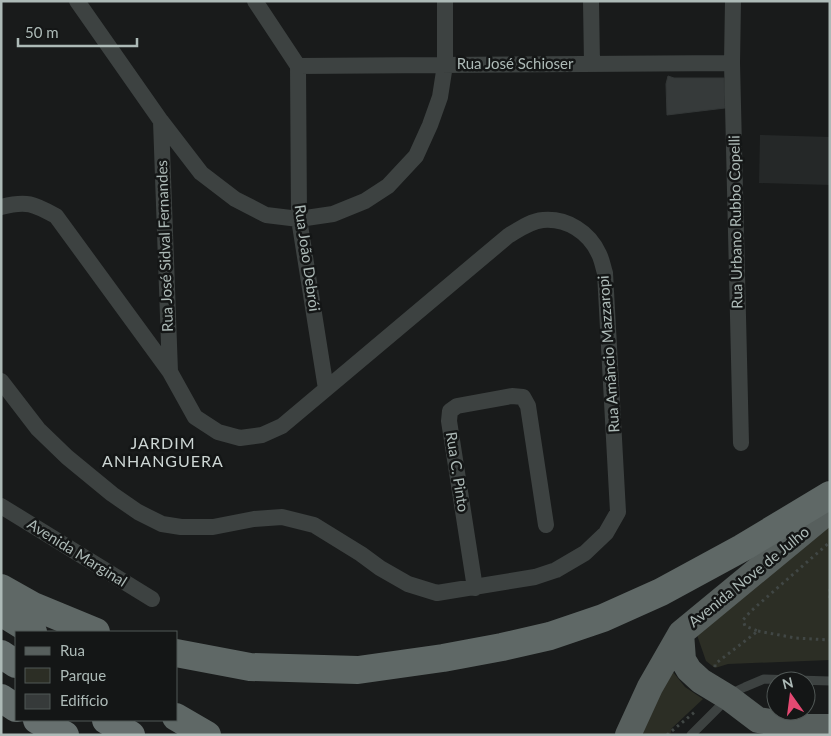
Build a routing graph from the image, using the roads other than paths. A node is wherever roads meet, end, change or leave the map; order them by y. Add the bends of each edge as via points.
1 (77, 1) edge
2 (255, 1) edge
3 (445, 1) edge
4 (591, 1) edge
5 (732, 1) edge
6 (592, 64) junction
7 (732, 64) junction
8 (445, 65) junction
9 (298, 66) junction
10 (161, 121) junction
11 (1, 207) edge
12 (299, 219) junction
13 (170, 372) junction
14 (1, 381) edge
15 (326, 389) junction
16 (740, 443) dead end
17 (830, 495) edge
18 (1, 506) edge
19 (830, 510) edge
20 (546, 525) dead end
21 (1, 588) edge
22 (475, 588) junction
23 (152, 599) dead end
24 (1, 612) edge
25 (31, 631) edge
26 (94, 631) edge
27 (680, 633) junction
28 (178, 653) edge
29 (1, 654) edge
30 (15, 663) edge
31 (830, 681) edge
32 (720, 692) junction
33 (1, 698) edge
34 (15, 707) edge
35 (178, 718) edge
36 (39, 721) edge
37 (108, 721) edge
38 (830, 727) edge
39 (64, 735) edge
40 (131, 735) edge
41 (207, 735) edge
42 (628, 735) edge
43 (691, 735) edge

1 - 10 street
2 - 9 street
3 - 8 street
4 - 6 street
5 - 7 street, Rua Urbano Rubbo Copelli
6 - 7 street, Rua José Schioser
6 - 8 street, Rua José Schioser
7 - 16 street, Rua Urbano Rubbo Copelli
8 - 9 street, Rua José Schioser
8 - 12 street via 440,97 416,156 388,186 365,201 333,214
9 - 12 street, Rua João Debrói
10 - 12 street via 201,173 235,199 266,215
10 - 13 street, Rua José Sidval Fernandes
11 - 13 street, Rua Amâncio Mazzaropi via 16,203 34,204 56,216
12 - 15 street, Rua João Debrói
13 - 15 street, Rua Amâncio Mazzaropi via 195,417 218,432 240,438 262,435 282,426
14 - 22 street via 38,429 67,457 112,494 162,524 213,527 254,518 282,517 314,525 408,584 437,593
15 - 22 street, Rua Amâncio Mazzaropi via 508,236 526,226 542,220 570,224 580,230 599,254 604,273 618,512 606,533 585,552 556,570
17 - 28 highway via 661,592 603,618 550,636 443,658 358,670 250,667
18 - 23 street, Avenida Marginal
19 - 27 main road, Avenida Nove de Julho
20 - 22 street, Rua C. Pinto via 528,406 523,397 466,404 450,411
21 - 26 highway via 33,606
24 - 25 highway
27 - 32 main road, Avenida Nove de Julho via 683,660 690,670
27 - 42 main road
29 - 30 highway
31 - 32 lane via 764,679 734,692
32 - 38 main road, Avenida Nove de Julho via 758,720
32 - 43 lane
33 - 34 highway
35 - 41 highway
36 - 39 highway
37 - 40 highway

